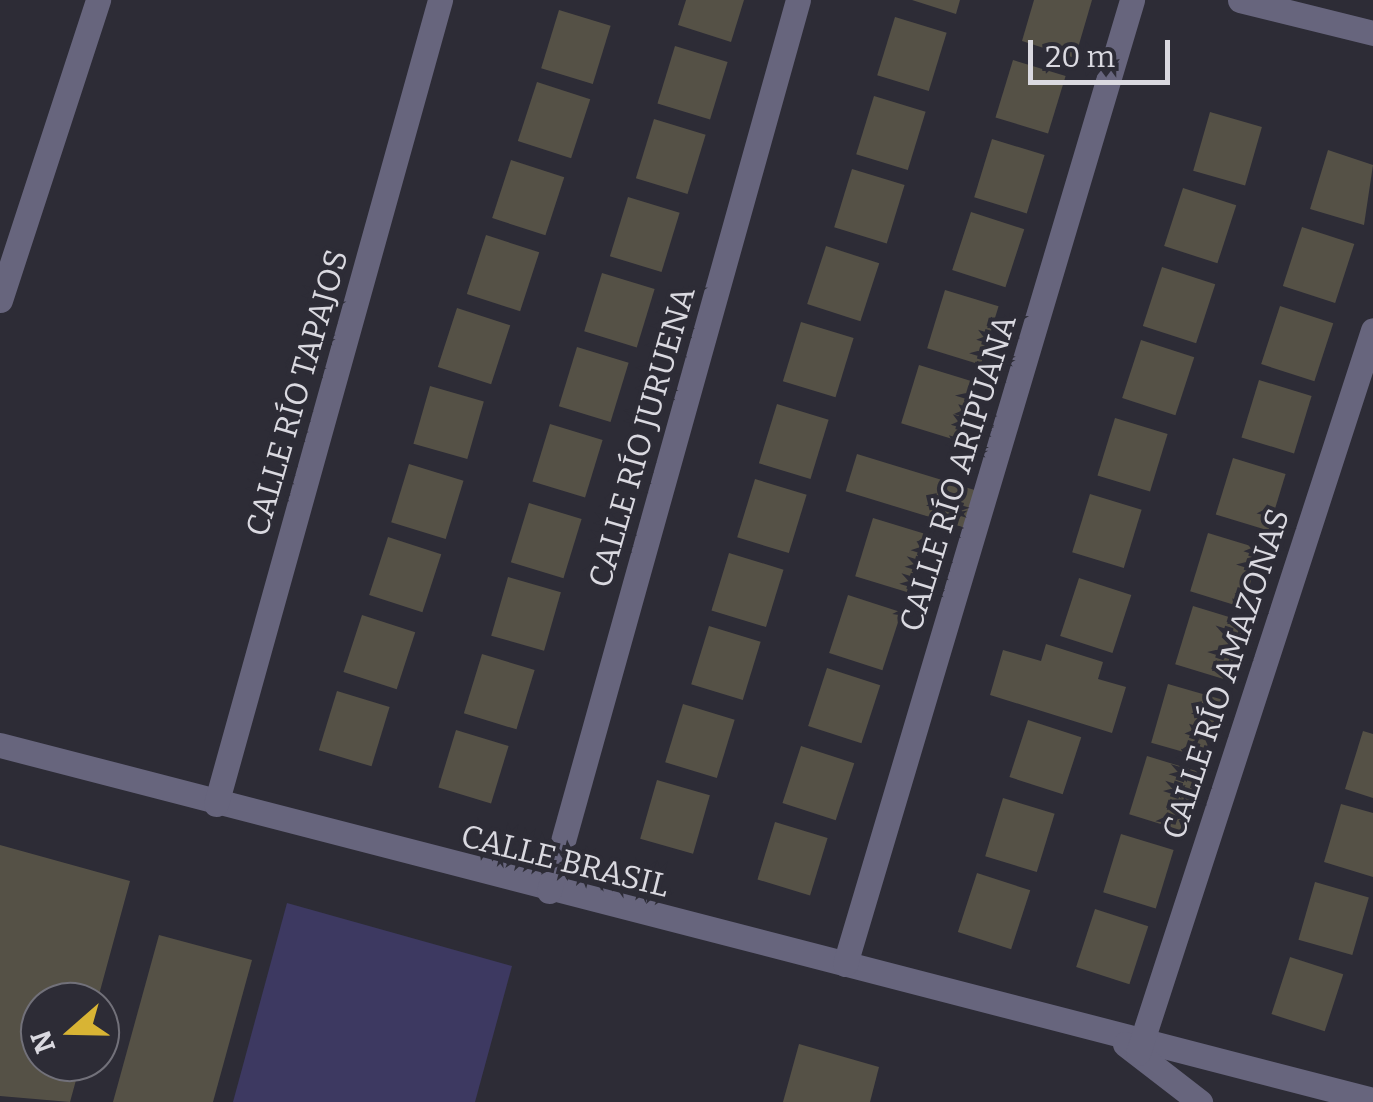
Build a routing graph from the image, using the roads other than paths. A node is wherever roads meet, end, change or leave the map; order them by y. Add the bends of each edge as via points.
1 (98, 0) edge
2 (440, 0) edge
3 (798, 0) edge
4 (1132, 0) edge
5 (1240, 0) edge
6 (1373, 33) edge
7 (0, 300) edge
8 (1373, 330) edge
9 (0, 744) edge
10 (216, 804) junction
11 (549, 891) junction
12 (845, 964) junction
13 (1131, 1043) junction
14 (1373, 1100) edge
15 (1200, 1102) edge

1 - 7 street
2 - 10 street, CALLE RÍO TAPAJOS
3 - 11 street, CALLE RÍO JURUENA
4 - 12 street, CALLE RÍO ARIPUANA
5 - 6 street
8 - 13 street, CALLE RÍO AMAZONAS
9 - 10 street, CALLE BRASIL
10 - 11 street, CALLE BRASIL
11 - 12 street, CALLE BRASIL
12 - 13 street, CALLE BRASIL
13 - 14 street, CALLE BRASIL
13 - 15 street

